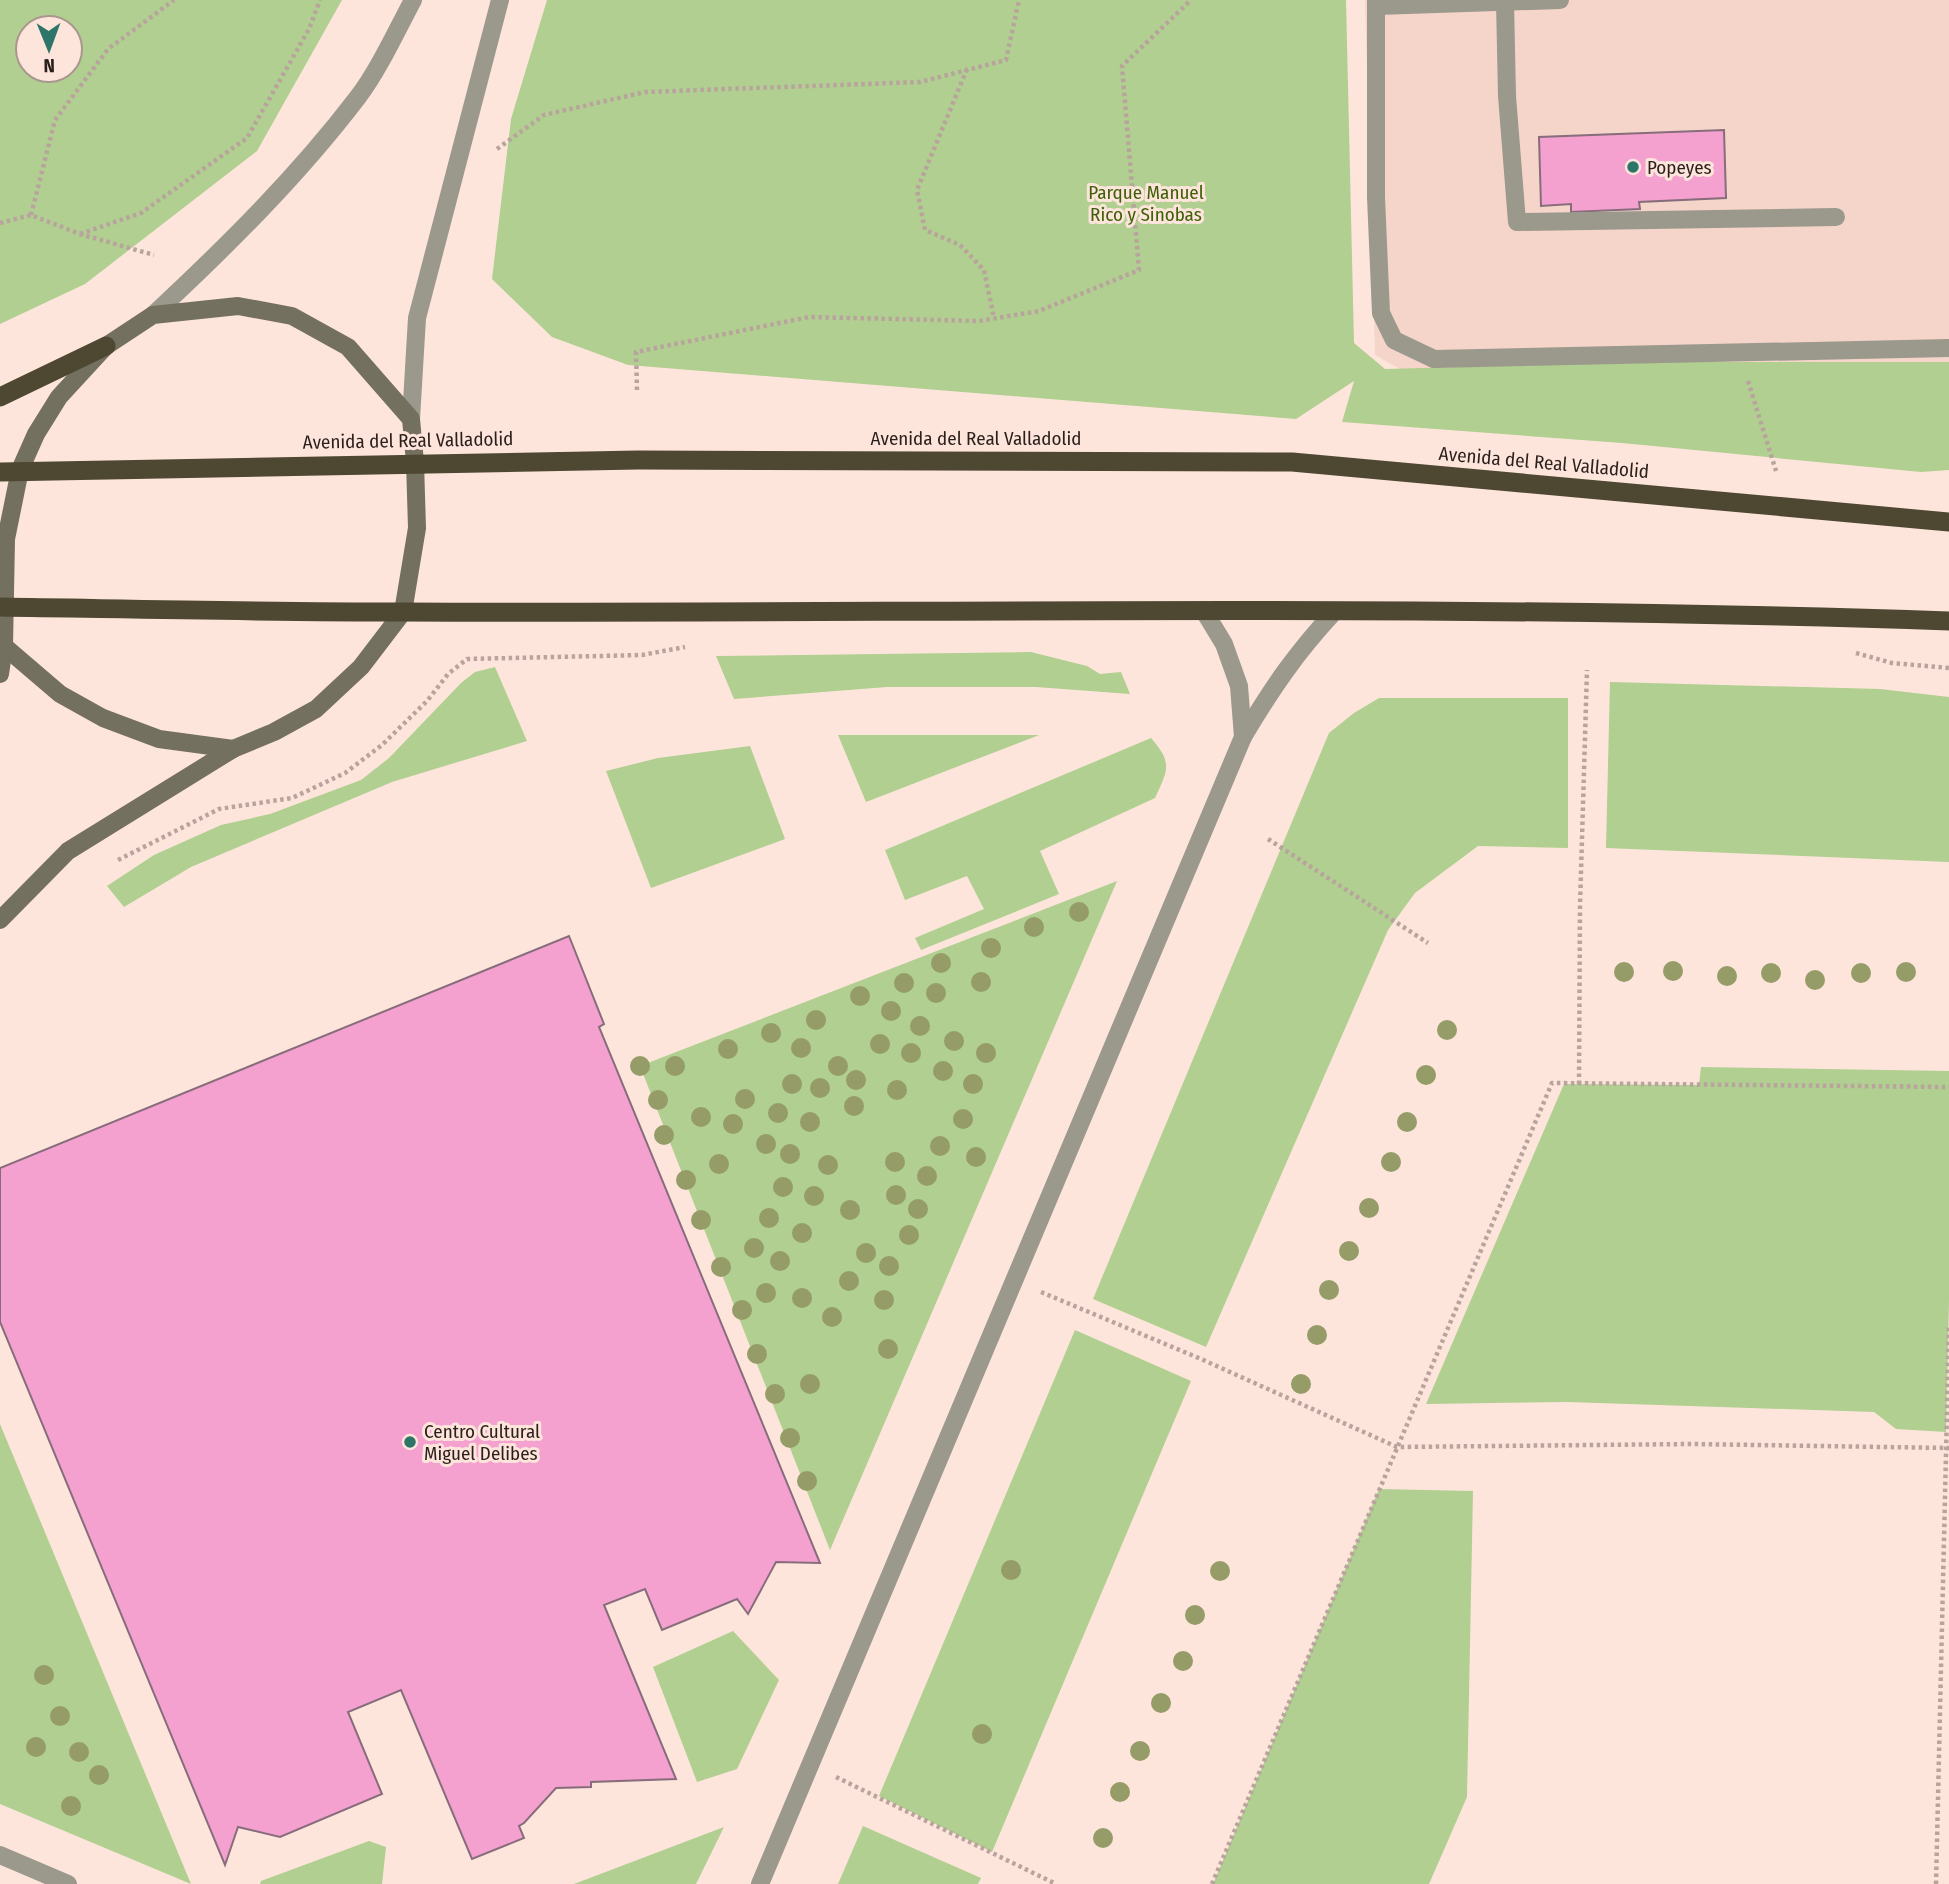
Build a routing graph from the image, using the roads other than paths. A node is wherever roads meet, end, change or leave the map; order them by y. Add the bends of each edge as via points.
1 (413, 0) edge
2 (500, 0) edge
3 (1560, 0) edge
4 (1505, 2) edge
5 (1376, 3) edge
6 (1836, 217) dead end
7 (153, 315) junction
8 (106, 346) junction
9 (1949, 348) edge
10 (0, 397) edge
11 (411, 419) junction
12 (415, 462) junction
13 (20, 470) junction
14 (0, 472) edge
15 (1949, 522) edge
16 (1, 607) edge
17 (1203, 611) junction
18 (1335, 611) junction
19 (403, 612) junction
20 (1939, 621) edge
21 (1949, 628) edge
22 (4, 646) junction
23 (0, 674) edge
24 (1243, 737) junction
25 (233, 749) junction
26 (0, 920) edge
27 (0, 1855) edge
28 (68, 1884) edge
29 (760, 1884) edge

1 - 7 street via 359,96 230,244
2 - 11 street via 417,318
3 - 4 street
4 - 5 street
4 - 6 street via 1517,222
5 - 9 street via 1381,313 1394,340 1434,359
7 - 8 main road
7 - 11 main road via 238,306 292,316 348,347
8 - 10 highway
8 - 13 main road via 59,397
11 - 12 main road
12 - 13 highway, Avenida del Real Valladolid
12 - 15 highway, Avenida del Real Valladolid via 1292,462
12 - 19 main road via 417,528
13 - 14 highway, Avenida del Real Valladolid
13 - 16 main road via 6,539
16 - 19 highway
16 - 22 main road
17 - 18 highway
17 - 19 highway
17 - 24 street via 1224,644 1239,686
18 - 20 highway
18 - 24 street via 1273,686
19 - 25 main road via 361,667 316,709
20 - 21 highway
22 - 23 main road
22 - 25 main road via 60,694 103,718 159,739
24 - 29 street
25 - 26 main road via 68,851
27 - 28 street

